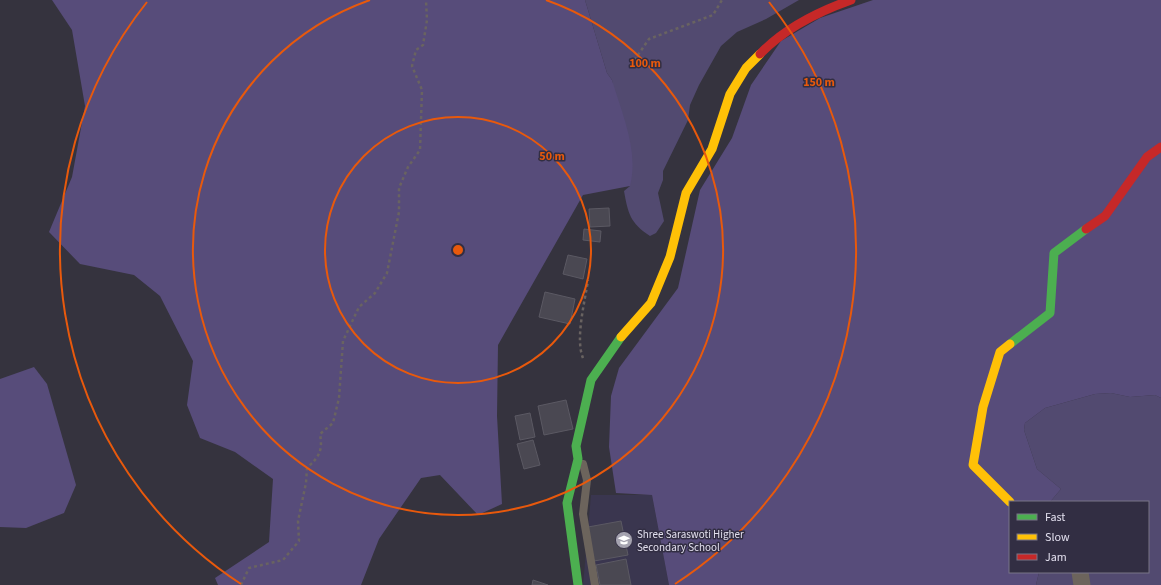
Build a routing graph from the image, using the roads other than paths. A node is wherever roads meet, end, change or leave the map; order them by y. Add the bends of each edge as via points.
1 (851, 0) edge
2 (1161, 147) edge
3 (578, 437) junction
4 (1009, 501) edge
5 (1080, 573) edge
6 (578, 585) edge
7 (595, 585) edge
8 (1082, 585) edge

1 - 3 street via 800,22 774,40 746,68 730,94 712,149 686,193 670,257 651,303 617,342 592,380
2 - 4 street via 1147,157 1105,216 1054,253 1050,313 1000,352 983,407 973,465
3 - 6 street via 578,459 568,503
3 - 7 lane via 587,480 583,514
5 - 8 street

